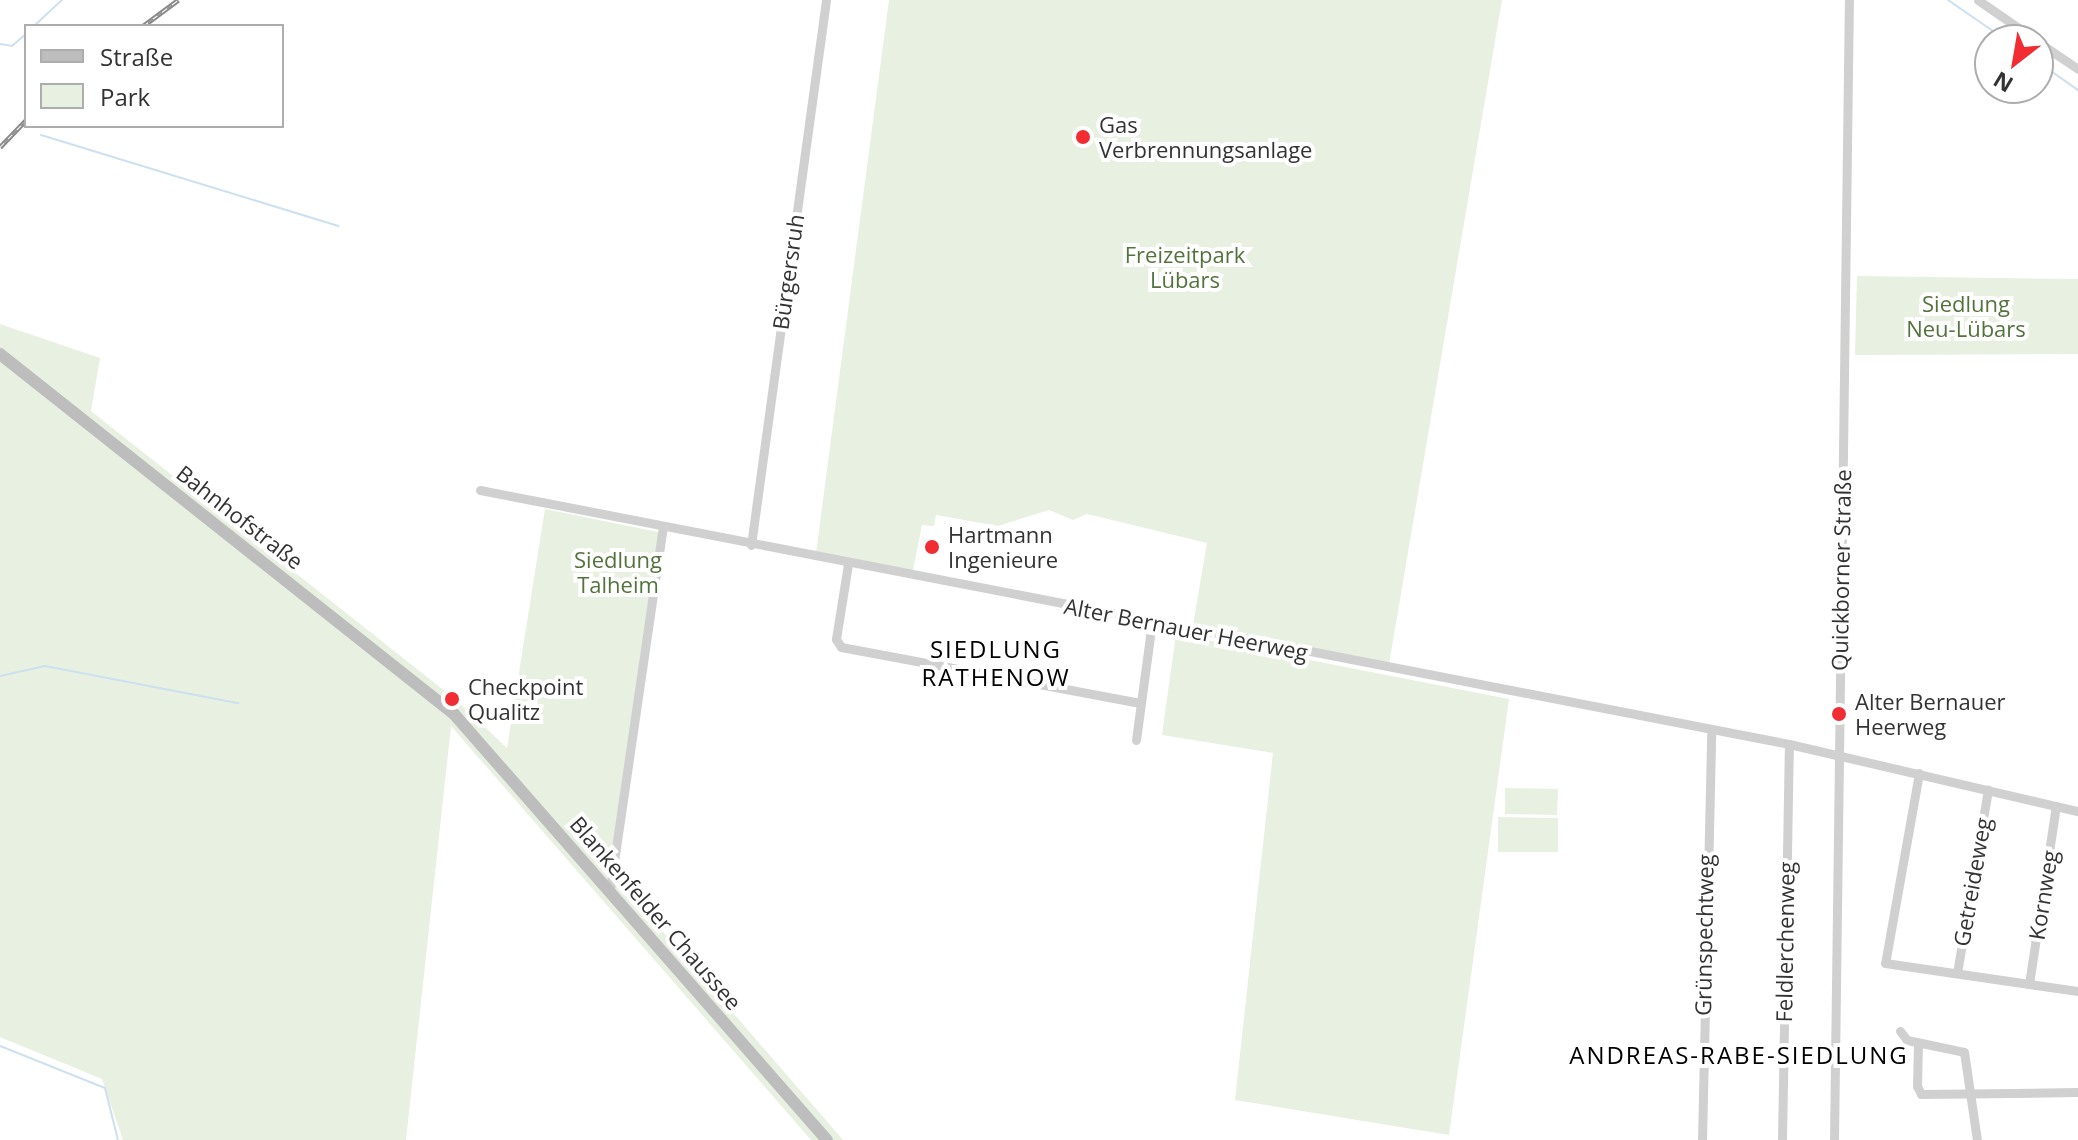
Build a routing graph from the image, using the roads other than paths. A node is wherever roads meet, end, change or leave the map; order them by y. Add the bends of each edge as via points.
1 (826, 0) edge
2 (1849, 0) edge
3 (1978, 0) edge
4 (2013, 24) edge
5 (2054, 53) edge
6 (2078, 69) edge
7 (0, 354) edge
8 (480, 490) dead end
9 (663, 527) junction
10 (751, 545) junction
11 (848, 564) junction
12 (1152, 622) junction
13 (1139, 703) junction
14 (454, 714) joint
15 (1711, 731) junction
16 (1136, 740) dead end
17 (1789, 744) junction
18 (1839, 754) junction
19 (1919, 773) junction
20 (1988, 790) junction
21 (2056, 806) junction
22 (2078, 811) edge
23 (610, 889) junction
24 (1957, 973) junction
25 (2029, 984) junction
26 (2078, 991) edge
27 (1900, 1031) dead end
28 (1918, 1043) junction
29 (2078, 1092) edge
30 (1967, 1093) junction
31 (827, 1140) edge
32 (1702, 1140) edge
33 (1782, 1140) edge
34 (1834, 1140) edge
35 (1977, 1140) edge

1 - 10 street, Bürgersruh
2 - 18 street, Quickborner Straße
3 - 4 street
5 - 6 street
7 - 14 street, Bahnhofstraße
8 - 9 street, Alter Bernauer Heerweg
9 - 10 street, Alter Bernauer Heerweg
9 - 23 street
10 - 11 street, Alter Bernauer Heerweg
11 - 12 street, Alter Bernauer Heerweg
11 - 13 street via 836,639 841,647
12 - 13 street
12 - 15 street, Alter Bernauer Heerweg
13 - 16 street
14 - 23 street, Blankenfelder Chaussee
15 - 17 street, Alter Bernauer Heerweg
15 - 32 street, Grünspechtweg
17 - 18 street, Alter Bernauer Heerweg
17 - 33 street, Feldlerchenweg
18 - 19 street, Alter Bernauer Heerweg
18 - 34 street, Quickborner Straße
19 - 20 street, Alter Bernauer Heerweg
19 - 24 street via 1885,963
20 - 21 street, Alter Bernauer Heerweg
20 - 24 street, Getreideweg
21 - 22 street, Alter Bernauer Heerweg
21 - 25 street, Kornweg
23 - 31 street, Blankenfelder Chaussee
24 - 25 street
25 - 26 street
27 - 28 street
28 - 30 street via 1964,1052
28 - 30 street via 1918,1091
29 - 30 street
30 - 35 street

